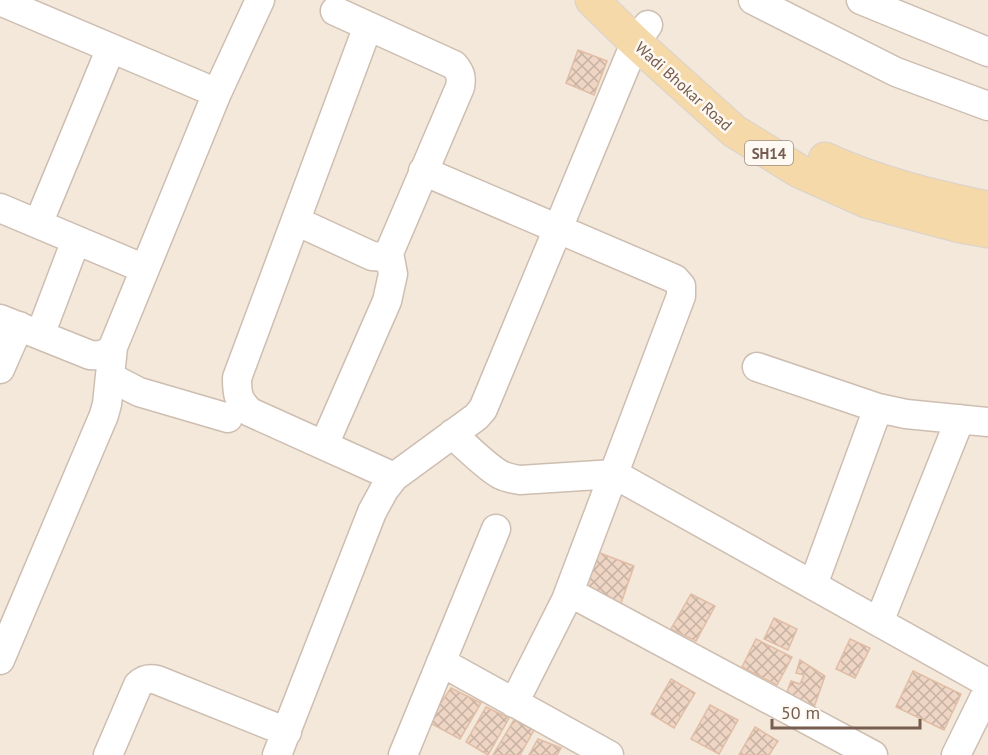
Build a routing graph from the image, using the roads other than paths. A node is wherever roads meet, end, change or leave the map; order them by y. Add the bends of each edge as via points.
1 (260, 0) edge
2 (592, 0) edge
3 (621, 0) edge
4 (753, 0) edge
5 (861, 0) edge
6 (3, 1) edge
7 (796, 10) edge
8 (335, 11) dead end
9 (368, 26) junction
10 (642, 34) junction
11 (111, 48) junction
12 (988, 52) edge
13 (217, 93) junction
14 (988, 106) edge
15 (423, 171) junction
16 (0, 208) edge
17 (988, 208) edge
18 (296, 221) junction
19 (38, 224) junction
20 (558, 230) junction
21 (988, 231) edge
22 (76, 240) junction
23 (389, 253) junction
24 (145, 269) junction
25 (19, 327) edge
26 (113, 347) junction
27 (757, 367) dead end
28 (0, 369) edge
29 (110, 377) junction
30 (878, 408) junction
31 (228, 418) dead end
32 (960, 419) junction
33 (988, 422) edge
34 (452, 434) junction
35 (324, 445) junction
36 (614, 474) junction
37 (394, 477) junction
38 (496, 529) dead end
39 (813, 585) junction
40 (569, 592) junction
41 (879, 622) junction
42 (0, 658) edge
43 (441, 662) junction
44 (988, 683) edge
45 (988, 690) edge
46 (514, 703) junction
47 (282, 743) edge
48 (108, 755) edge
49 (403, 755) edge
50 (609, 755) edge
51 (873, 755) edge
52 (956, 755) edge

1 - 13 street
2 - 10 main road, Wadi Bhokar Road / SH14
3 - 10 main road, Wadi Bhokar Road / SH14
4 - 7 street
5 - 12 street
6 - 11 street
7 - 14 street via 896,72
8 - 9 street
9 - 15 street via 454,65 460,72 460,87
9 - 18 street
10 - 17 main road, Wadi Bhokar Road / SH14 via 766,128 826,160 876,180
10 - 20 street
10 - 21 main road, Wadi Bhokar Road / SH14 via 734,132 799,171 866,201
11 - 13 street
11 - 19 street
13 - 24 street
15 - 20 street
15 - 23 street
16 - 19 street
18 - 23 street via 372,256 384,257
18 - 35 street via 237,378 237,393 250,412
19 - 22 street
20 - 34 street via 483,409
20 - 36 street via 675,279 681,286 681,296
22 - 24 street
22 - 25 street
23 - 35 street via 393,274 387,301
24 - 26 street
25 - 26 street via 90,355 100,356
25 - 28 street
26 - 29 street
27 - 30 street
29 - 31 street via 139,392
29 - 42 street via 104,415
30 - 32 street
30 - 39 street
32 - 33 street
32 - 41 street
34 - 36 street via 493,469 510,478
34 - 37 street
35 - 37 street
36 - 39 street
36 - 40 street
37 - 47 street via 372,512
38 - 43 street
39 - 41 street
40 - 46 street
40 - 51 street
41 - 44 street
43 - 46 street
43 - 49 street
45 - 52 street
46 - 50 street
47 - 48 street via 151,679 138,685

